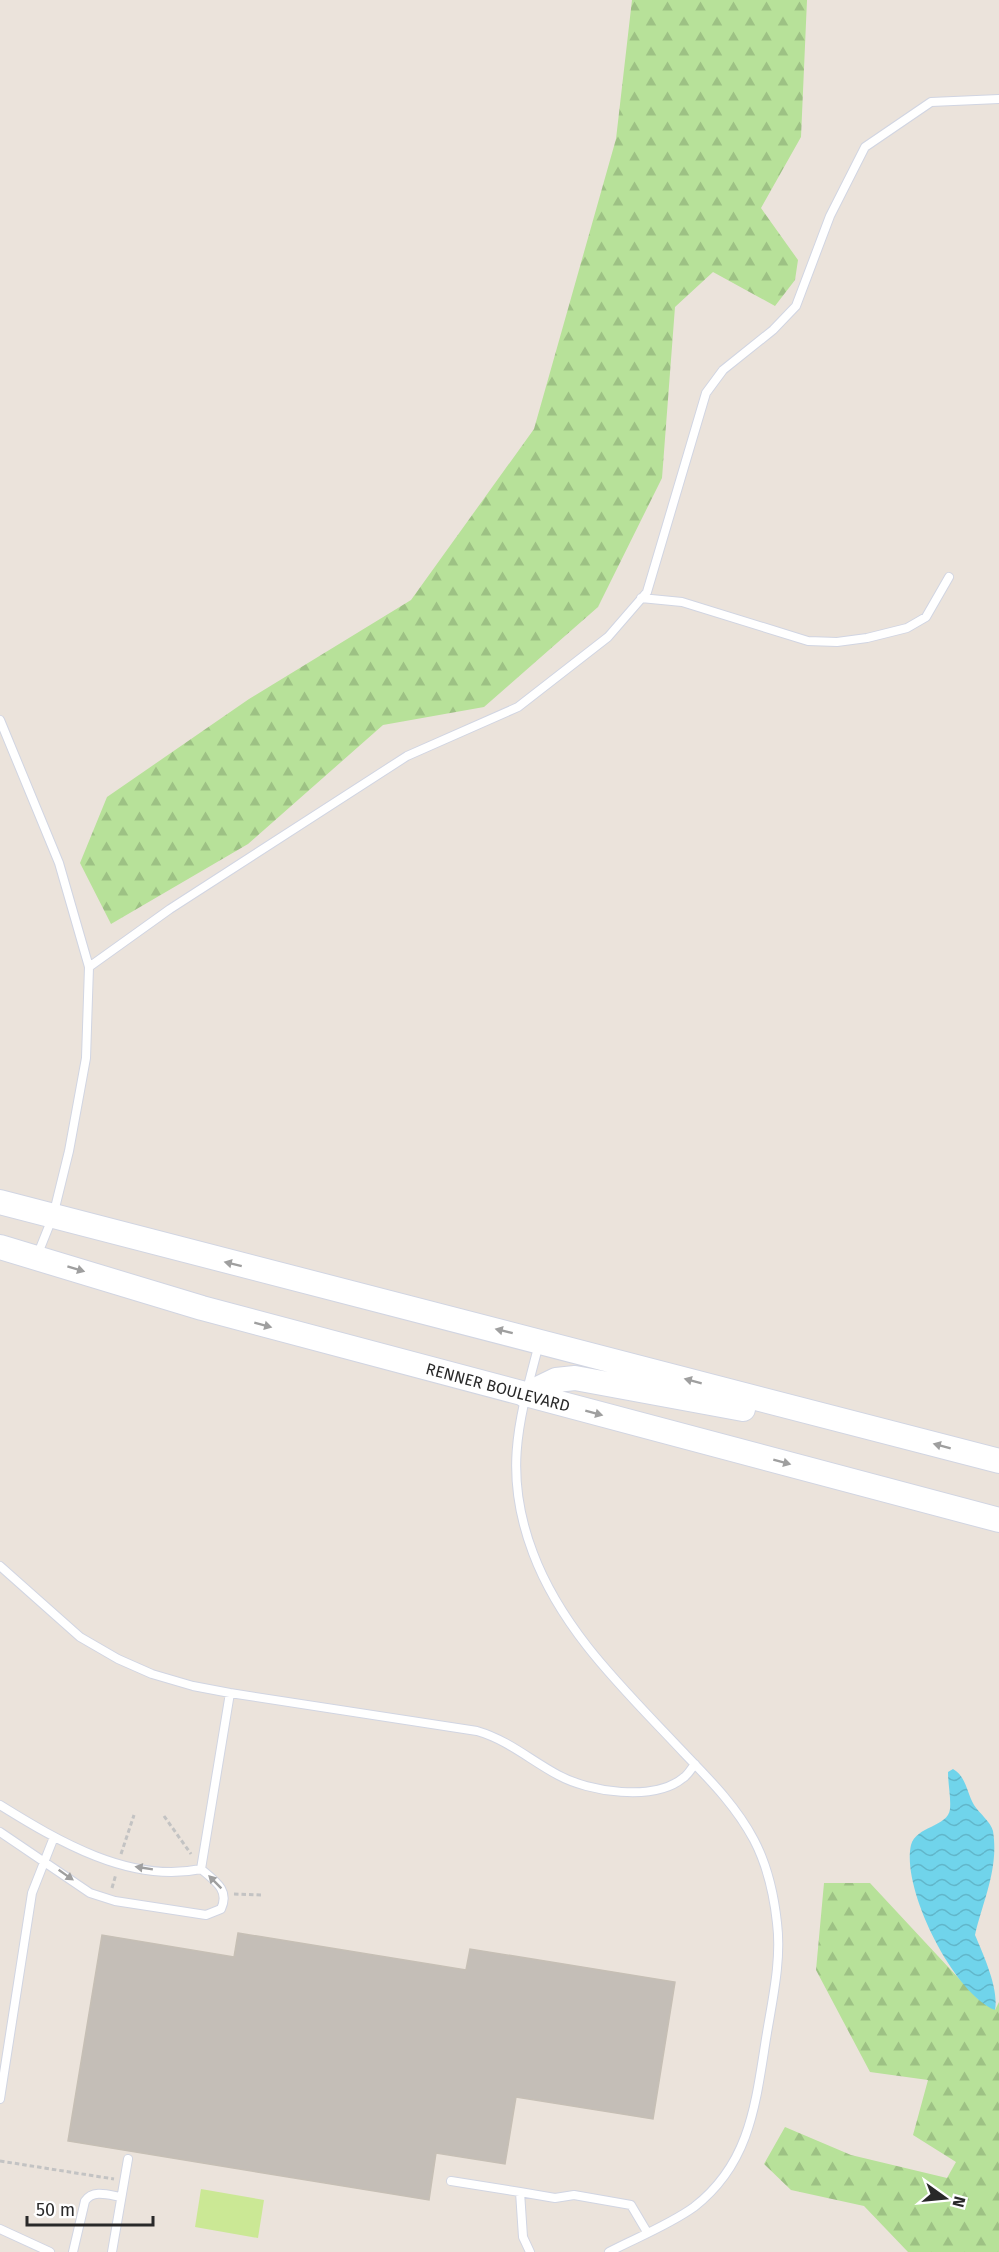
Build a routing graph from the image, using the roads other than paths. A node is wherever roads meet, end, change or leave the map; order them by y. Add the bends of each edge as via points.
1 (999, 99) edge
2 (949, 577) dead end
3 (641, 598) junction
4 (0, 720) edge
5 (89, 967) junction
6 (0, 1202) edge
7 (53, 1216) junction
8 (0, 1246) edge
9 (37, 1257) junction
10 (540, 1341) junction
11 (525, 1395) junction
12 (870, 1427) junction
13 (999, 1461) edge
14 (999, 1502) edge
15 (966, 1511) junction
16 (999, 1520) edge
17 (0, 1566) edge
18 (230, 1693) junction
19 (695, 1764) junction
20 (0, 1805) edge
21 (0, 1832) edge
22 (54, 1837) junction
23 (44, 1859) junction
24 (201, 1869) junction
25 (0, 2099) edge
26 (128, 2159) dead end
27 (451, 2181) dead end
28 (520, 2192) junction
29 (122, 2197) junction
30 (0, 2229) edge
31 (647, 2232) junction
32 (50, 2252) edge
33 (73, 2252) edge
34 (112, 2252) edge
35 (530, 2252) edge
36 (609, 2252) edge

1 - 3 lane via 931,102 865,147 830,216 796,306 723,370 706,393 647,592
2 - 3 lane via 926,617 907,628 837,642 808,641 682,602
3 - 5 lane via 608,637 518,707 407,756 170,909
4 - 5 lane via 59,863
5 - 7 lane via 86,1058
6 - 7 main road
7 - 9 lane
10 -> 7 main road
8 - 9 main road, RENNER BOULEVARD
9 -> 11 main road, RENNER BOULEVARD via 202,1308
10 - 11 lane
12 -> 10 main road
11 - 12 main road via 556,1380 575,1378 758,1412
11 -> 15 main road, RENNER BOULEVARD
11 - 19 lane via 514,1460 518,1504 533,1555 561,1611 597,1659
13 -> 12 main road
14 - 15 main road
15 - 16 main road, RENNER BOULEVARD
17 - 18 lane via 80,1637 118,1659 194,1686
18 - 19 lane via 477,1731 515,1747 578,1785 610,1791 667,1787 683,1779
18 - 24 lane
19 - 31 lane via 734,1808 755,1842 770,1883 777,1924 777,1966 758,2094 750,2129 736,2158 716,2188 692,2208
20 - 22 lane
21 - 23 lane
22 - 23 lane
24 -> 22 lane via 180,1873 125,1865
23 -> 24 lane via 90,1893 115,1901 206,1915 221,1909 225,1899
23 - 25 lane via 32,1893
26 - 29 lane
27 - 28 lane
28 - 31 lane via 555,2198 574,2195 631,2205
28 - 35 lane via 523,2237
29 - 33 lane via 97,2193 88,2196
29 - 34 lane
30 - 32 lane
31 - 36 lane

